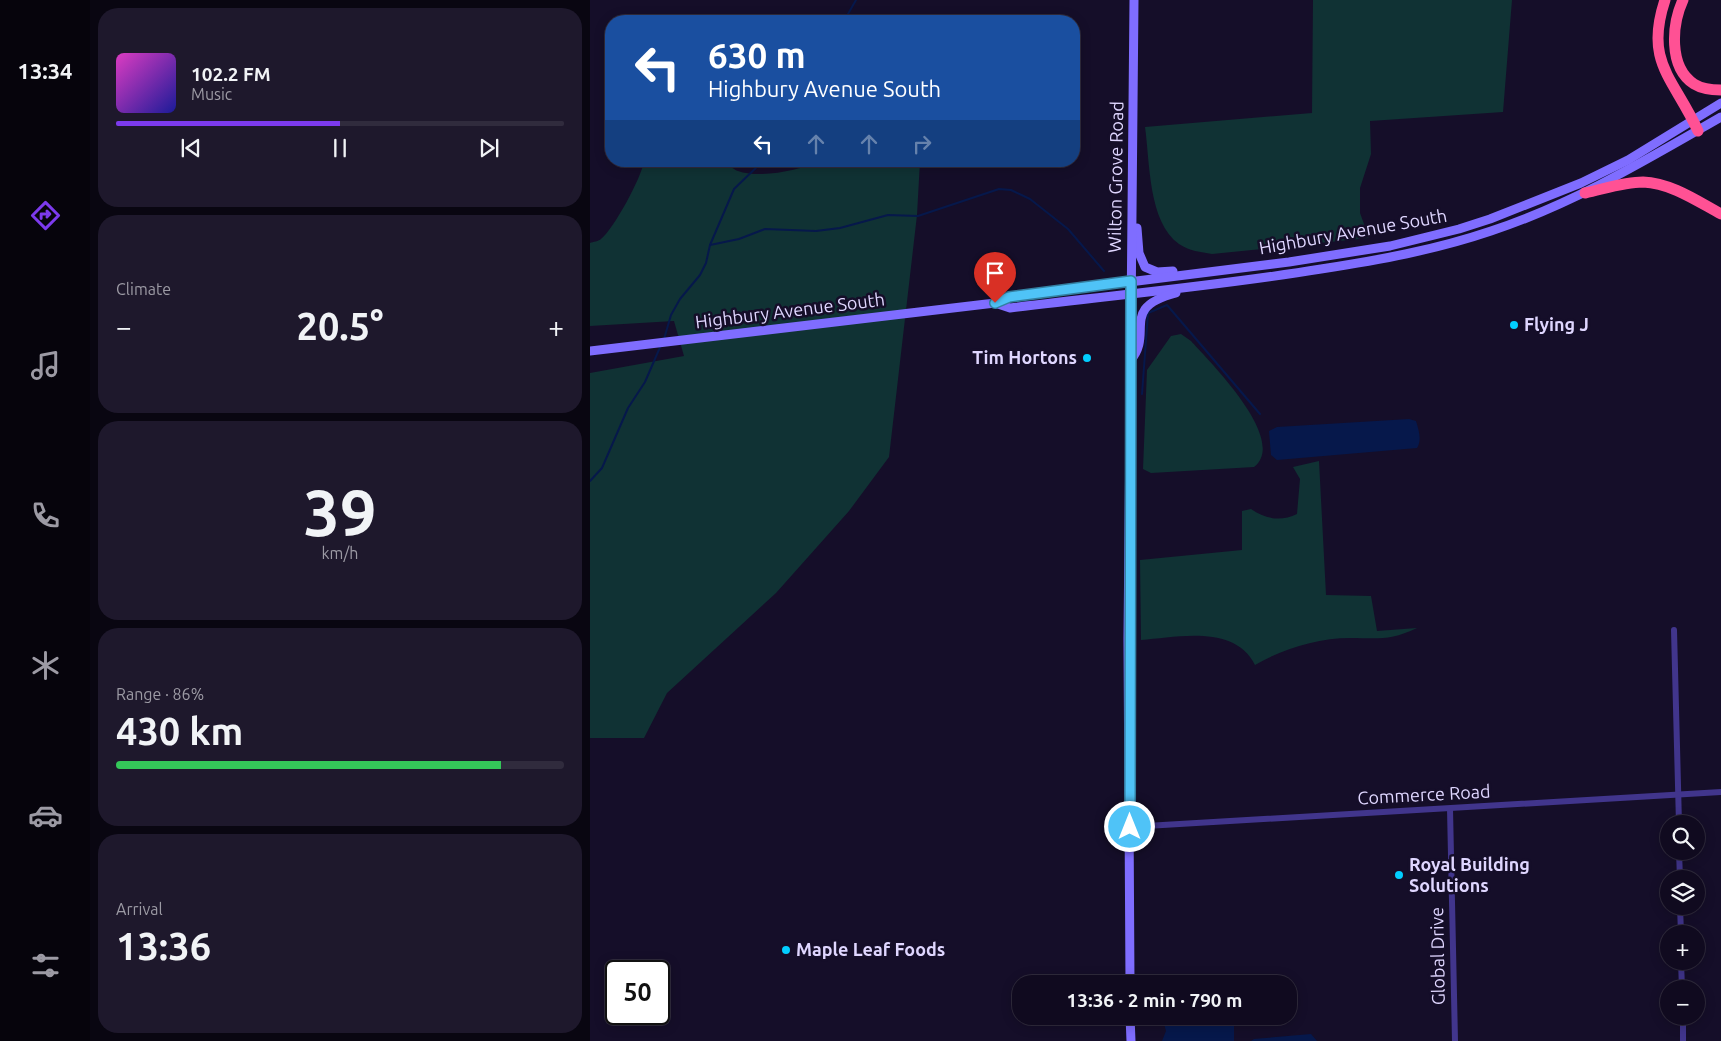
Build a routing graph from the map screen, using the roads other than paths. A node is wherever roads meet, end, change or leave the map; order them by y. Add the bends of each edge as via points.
1 (1134, 0) edge
2 (1665, 0) edge
3 (1683, 0) edge
4 (1721, 90) edge
5 (1721, 103) edge
6 (1721, 117) edge
7 (1695, 125) junction
8 (1133, 169) junction
9 (1586, 193) junction
10 (1721, 214) edge
11 (1201, 272) junction
12 (1131, 281) junction
13 (1202, 286) junction
14 (1131, 294) junction
15 (995, 303) junction
16 (590, 351) edge
17 (1130, 362) junction
18 (1674, 630) dead end
19 (1721, 792) edge
20 (1678, 795) junction
21 (1450, 809) junction
22 (1679, 815) edge
23 (1130, 827) junction
24 (1130, 975) edge
25 (1130, 1025) edge
26 (1683, 1025) edge
27 (1130, 1041) edge
28 (1455, 1041) edge
29 (1683, 1041) edge

1 - 8 main road, Wilton Grove Road
2 - 7 highway via 1656,38 1659,55 1663,69
3 - 4 highway via 1674,22 1674,50 1682,71 1693,84 1709,90
5 - 7 main road, Highbury Avenue South
6 - 7 main road, Highbury Avenue South
7 - 9 main road, Highbury Avenue South
7 - 11 main road, Highbury Avenue South via 1581,182 1459,229 1354,252
8 - 11 main road via 1139,253 1145,267 1157,272
8 - 12 main road, Wilton Grove Road
9 - 10 highway via 1626,184 1658,184 1679,191
9 - 13 main road, Highbury Avenue South via 1493,230 1402,256
11 - 12 main road, Highbury Avenue South
12 - 14 main road, Wilton Grove Road
12 - 15 main road, Highbury Avenue South via 1009,297
13 - 14 main road, Highbury Avenue South
13 - 17 main road via 1148,305 1140,320 1138,347
14 - 15 main road, Highbury Avenue South via 1010,308
14 - 17 main road, Wilton Grove Road
15 - 16 main road, Highbury Avenue South
17 - 23 main road, Wilton Grove Road
18 - 20 street
19 - 20 street, Commerce Road
20 - 21 street, Commerce Road
20 - 22 street
21 - 23 street, Commerce Road
21 - 28 street, Global Drive
23 - 24 main road, Wilton Grove Road
25 - 27 main road
26 - 29 street

